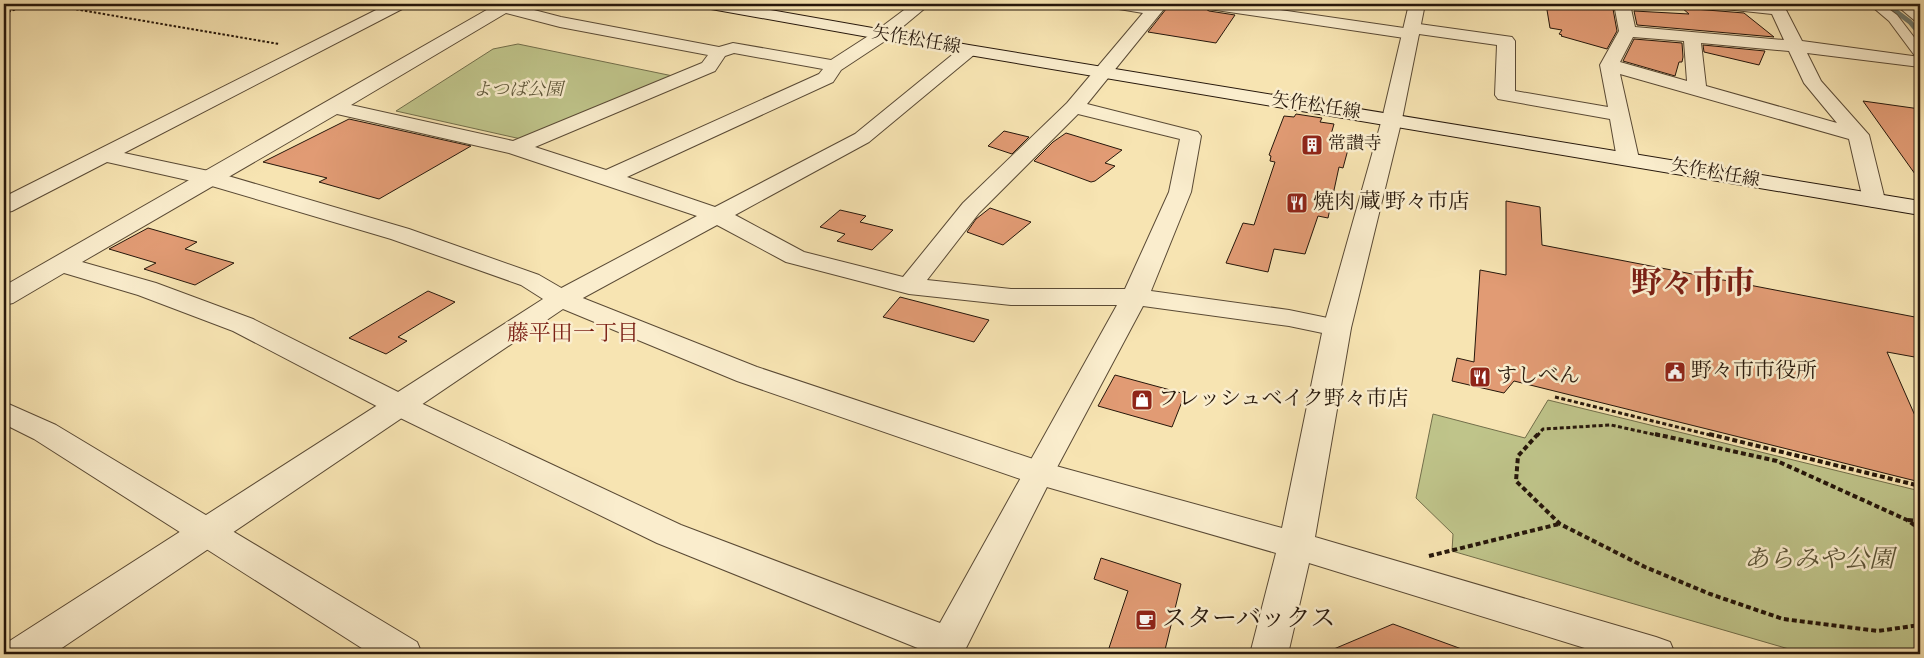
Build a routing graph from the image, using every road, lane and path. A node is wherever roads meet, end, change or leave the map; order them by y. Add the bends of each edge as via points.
1 (33, 4) edge
2 (45, 4) edge
3 (400, 4) edge
4 (711, 4) edge
5 (922, 4) edge
6 (1113, 4) edge
7 (1208, 4) edge
8 (1622, 4) edge
9 (1725, 4) edge
10 (1875, 4) edge
11 (1903, 4) edge
12 (499, 5) edge
13 (744, 7) edge
14 (1156, 7) edge
15 (1776, 7) edge
16 (4, 13) edge
17 (1920, 16) edge
18 (1413, 22) edge
19 (1628, 31) junction
20 (882, 35) junction
21 (1692, 37) junction
22 (1796, 46) junction
23 (310, 49) junction
24 (969, 50) junction
25 (720, 52) junction
26 (1920, 53) edge
27 (1920, 62) edge
28 (1609, 65) junction
29 (834, 66) junction
30 (1103, 72) junction
31 (1697, 89) junction
32 (334, 107) junction
33 (1074, 107) junction
34 (1620, 115) junction
35 (1392, 119) junction
36 (1859, 135) junction
37 (515, 148) junction
38 (104, 155) junction
39 (1628, 159) junction
40 (210, 178) junction
41 (607, 178) junction
42 (1874, 200) junction
43 (4, 206) edge
44 (1920, 208) edge
45 (716, 215) junction
46 (60, 264) junction
47 (909, 286) junction
48 (4, 297) edge
49 (1135, 297) junction
50 (561, 299) junction
51 (1337, 328) junction
52 (1555, 397) dead end
53 (399, 404) junction
54 (4, 412) edge
55 (1038, 472) junction
56 (1920, 486) edge
57 (1907, 520) junction
58 (1920, 521) edge
59 (1560, 524) junction
60 (1920, 529) edge
61 (207, 531) junction
62 (1296, 545) junction
63 (1424, 557) dead end
64 (1920, 625) edge
65 (946, 649) edge
66 (22, 654) edge
67 (403, 654) edge
68 (1269, 654) edge
69 (1656, 654) edge

1 - 16 path
2 - 23 path
3 - 23 street
4 - 13 street, 矢作松任線
5 - 20 street
6 - 14 street
7 - 18 street
8 - 19 street
9 - 15 street
10 - 26 street via 1893,18
11 - 17 street
12 - 25 street via 560,22
12 - 32 street
13 - 20 street, 矢作松任線
14 - 30 street
15 - 22 street
18 - 34 street via 1506,42 1505,96
18 - 35 street
19 - 21 street
19 - 28 street
20 - 24 street, 矢作松任線
20 - 29 street
21 - 22 street
21 - 31 street
22 - 27 street
22 - 36 street via 1813,83
23 - 38 street
24 - 30 street, 矢作松任線
24 - 45 street via 862,138
25 - 29 street via 733,48
25 - 37 street via 709,67
28 - 31 street
28 - 34 street
29 - 41 street via 826,78
30 - 33 street
30 - 35 street, 矢作松任線
31 - 36 street
32 - 37 street
32 - 40 street
33 - 47 street via 972,208
33 - 49 street via 1191,136 1180,192
34 - 39 street
35 - 39 street, 矢作松任線
35 - 51 street
36 - 42 street
37 - 41 street
38 - 40 street
38 - 43 street
39 - 42 street, 矢作松任線
40 - 46 street
40 - 50 street via 400,234 530,280
41 - 45 street
42 - 44 street, 矢作松任線
45 - 47 street via 796,257
45 - 50 street
46 - 48 street
46 - 53 street via 146,289 243,325
47 - 49 street via 1011,297
49 - 51 street via 1289,318
49 - 55 street
50 - 53 street
50 - 55 street via 747,374
51 - 62 street
52 - 56 path
53 - 61 street
53 - 65 street via 669,534
54 - 61 street via 45,432
55 - 62 street
55 - 65 street
57 - 58 path
57 - 59 path via 1776,460 1611,425 1543,430 1518,456 1516,481
57 - 60 path
59 - 63 path
59 - 64 path via 1653,570 1783,619 1878,631
61 - 66 street
61 - 67 street
62 - 68 street
62 - 69 street

